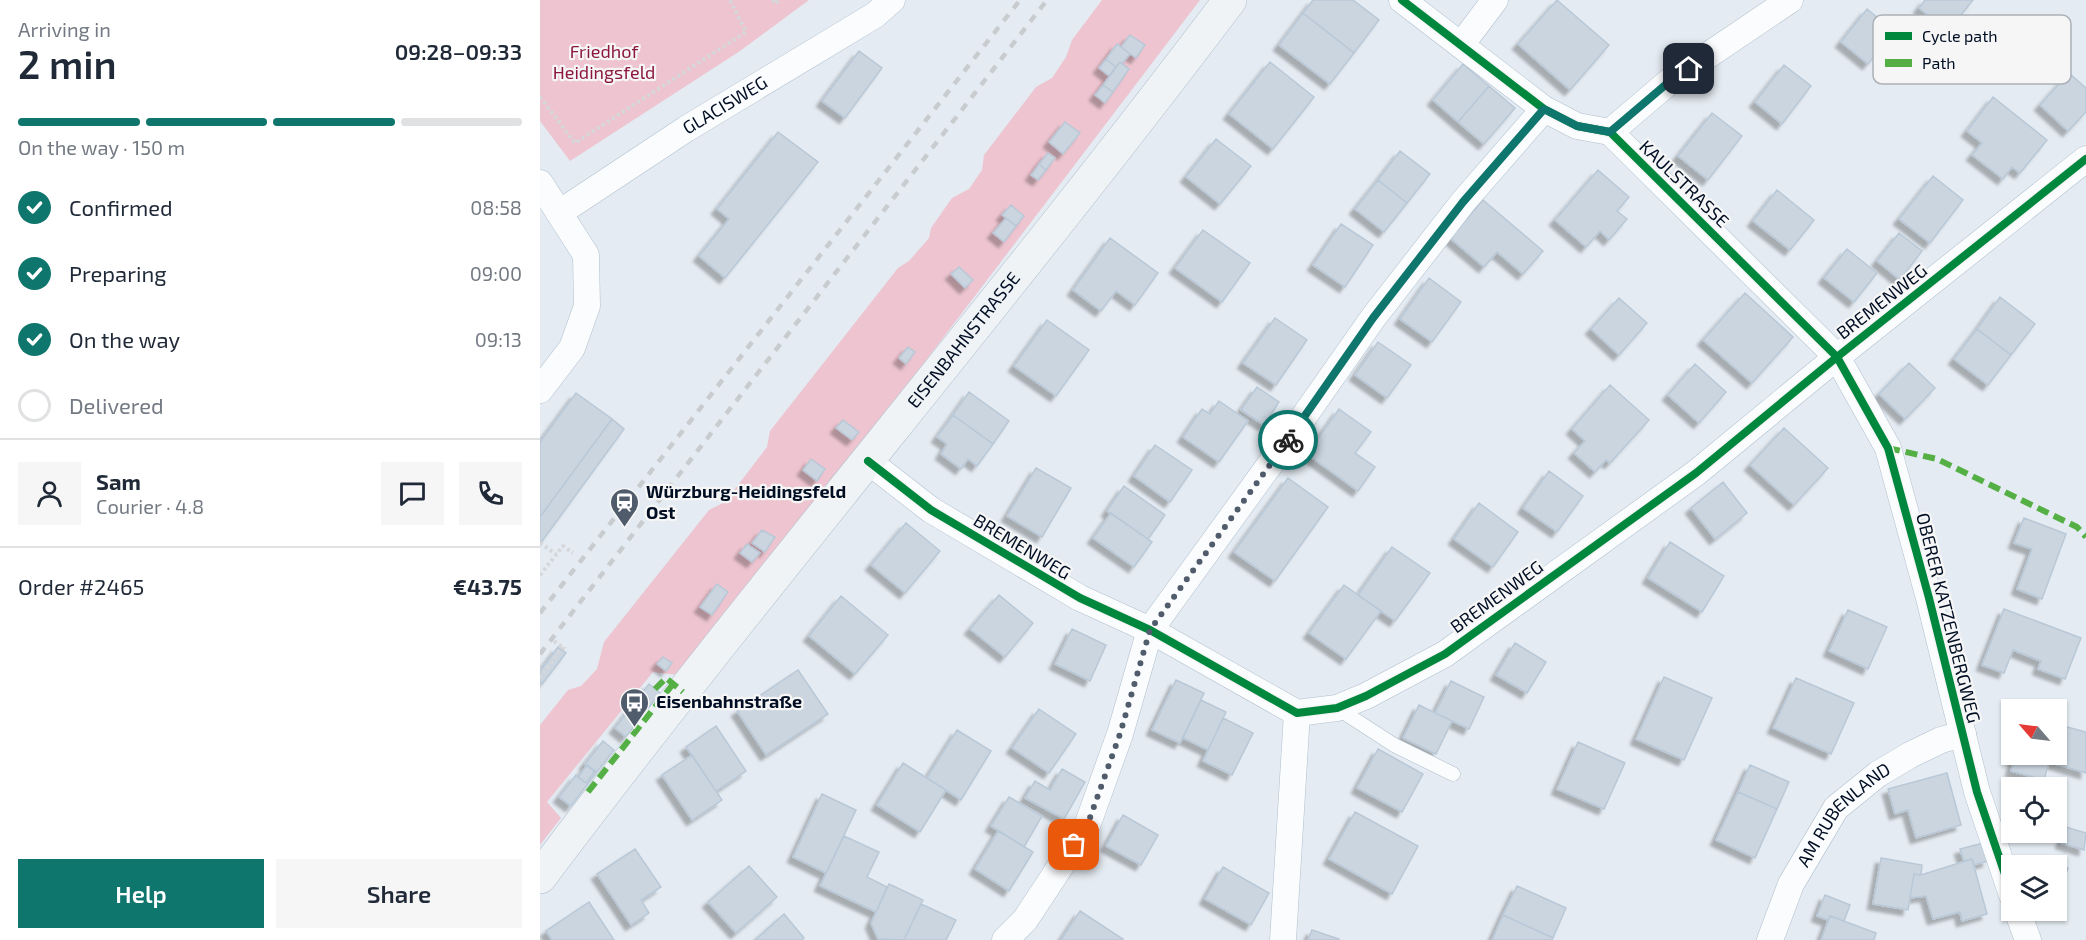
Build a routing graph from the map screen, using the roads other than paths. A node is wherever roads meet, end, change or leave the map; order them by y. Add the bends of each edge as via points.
1 (892, 0) edge
2 (1230, 0) edge
3 (1402, 0) edge
4 (1495, 0) edge
5 (1790, 0) edge
6 (1461, 45) junction
7 (1544, 109) junction
8 (1610, 132) junction
9 (2086, 159) edge
10 (540, 183) edge
11 (559, 213) junction
12 (1837, 357) junction
13 (540, 390) edge
14 (868, 461) junction
15 (1150, 630) junction
16 (1337, 708) junction
17 (1297, 712) junction
18 (1963, 734) junction
19 (1453, 774) dead end
20 (2001, 863) edge
21 (540, 877) edge
22 (2021, 921) edge
23 (1005, 940) edge
24 (1283, 940) edge
25 (1770, 940) edge
26 (2028, 940) edge

1 - 11 street, GLACISWEG via 875,15 686,129
2 - 14 street, EISENBAHNSTRASSE
3 - 6 street
4 - 6 street
5 - 8 street via 1670,81
6 - 7 street
7 - 8 street via 1577,126
7 - 15 street via 1463,202 1373,318
8 - 12 street, KAULSTRASSE
9 - 12 street, BREMENWEG
10 - 11 street
11 - 13 street via 586,255 587,306 572,348
12 - 16 street, BREMENWEG via 1696,473 1444,654
12 - 18 street, OBERER KATZENBERGWEG via 1888,448
14 - 15 street, BREMENWEG via 931,510 1080,598
14 - 21 street, EISENBAHNSTRASSE
15 - 17 street, BREMENWEG
15 - 23 street via 1120,734 1087,826 1025,920
16 - 17 street, BREMENWEG
16 - 19 lane via 1394,745
17 - 24 street
18 - 20 street, OBERER KATZENBERGWEG via 1977,792
18 - 25 street, AM RUBENLAND via 1910,755 1878,774 1836,808 1791,884
22 - 26 street

